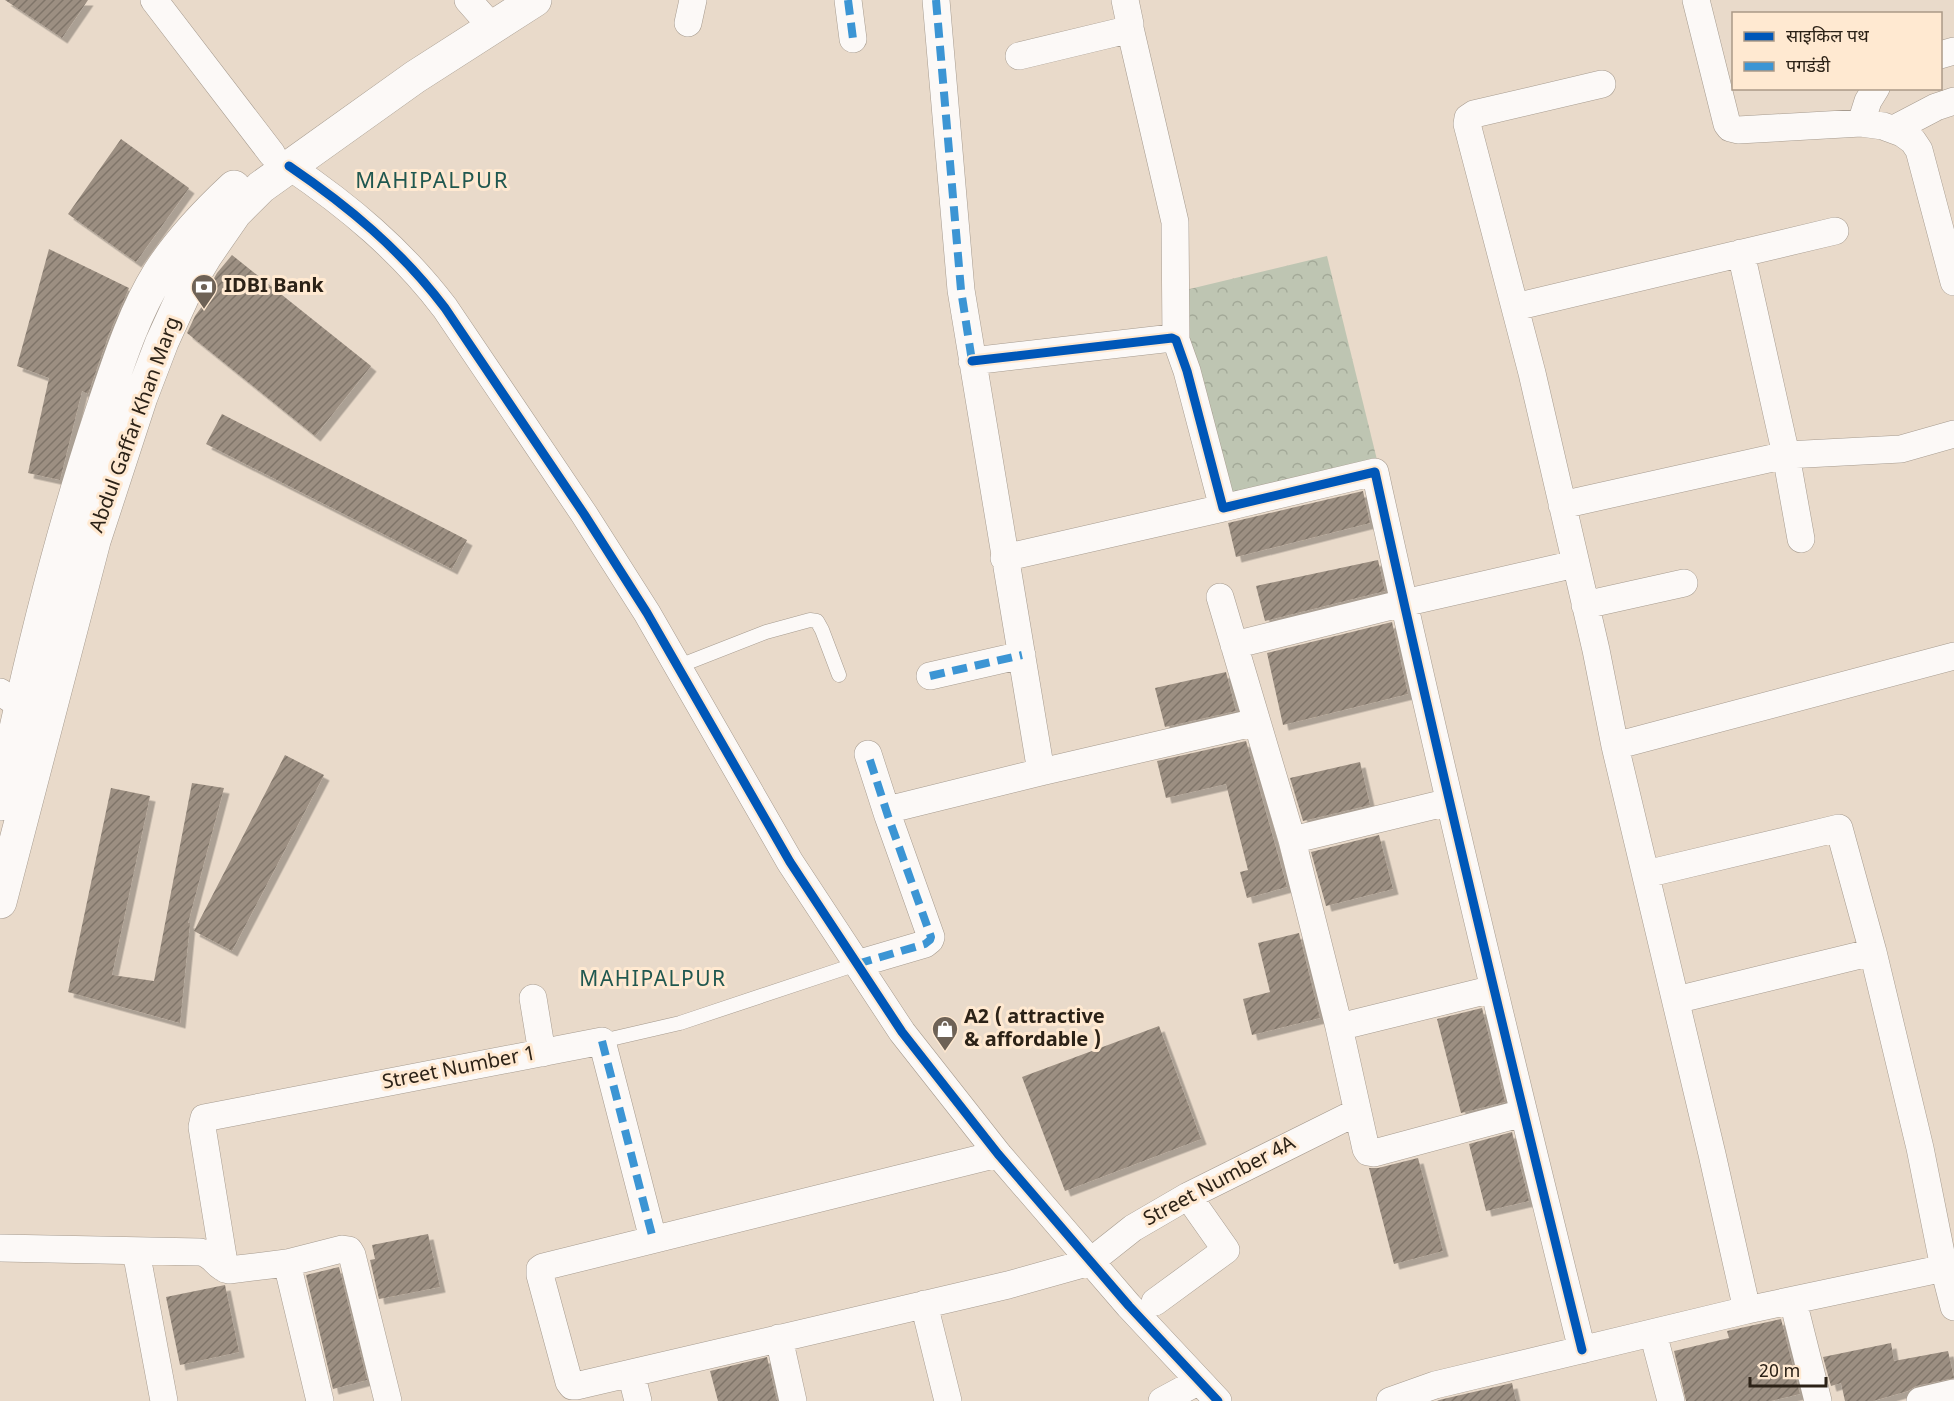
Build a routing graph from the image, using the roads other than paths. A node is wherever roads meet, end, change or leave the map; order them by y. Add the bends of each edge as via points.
1 (154, 0) edge
2 (535, 0) edge
3 (848, 0) edge
4 (936, 0) edge
5 (1125, 0) edge
6 (1696, 0) edge
7 (486, 6) edge
8 (1130, 28) junction
9 (853, 39) dead end
10 (1019, 56) dead end
11 (1602, 84) dead end
12 (1875, 90) edge
13 (1954, 101) edge
14 (1861, 123) junction
15 (1894, 129) junction
16 (280, 160) junction
17 (1835, 231) dead end
18 (1741, 253) junction
19 (1954, 282) edge
20 (1515, 307) junction
21 (1176, 340) junction
22 (972, 361) junction
23 (1954, 434) edge
24 (1786, 455) junction
25 (1562, 505) junction
26 (1222, 508) junction
27 (1801, 539) dead end
28 (1004, 558) junction
29 (1575, 564) junction
30 (1684, 584) dead end
31 (1220, 597) dead end
32 (1404, 603) junction
33 (1585, 605) junction
34 (1234, 645) junction
35 (1022, 655) junction
36 (1954, 656) edge
37 (679, 666) junction
38 (839, 675) dead end
39 (930, 676) dead end
40 (10, 699) edge
41 (1257, 722) junction
42 (1615, 746) junction
43 (868, 754) dead end
44 (1041, 772) junction
45 (1449, 802) junction
46 (0, 804) edge
47 (887, 810) junction
48 (1292, 840) junction
49 (1646, 874) junction
50 (0, 902) edge
51 (1873, 952) junction
52 (857, 964) junction
53 (1493, 989) junction
54 (532, 998) dead end
55 (1676, 1000) junction
56 (1339, 1027) junction
57 (602, 1041) junction
58 (542, 1053) junction
59 (1357, 1112) junction
60 (1523, 1113) junction
61 (998, 1154) junction
62 (1188, 1196) junction
63 (653, 1239) junction
64 (0, 1248) edge
65 (136, 1251) junction
66 (1090, 1262) junction
67 (287, 1263) junction
68 (1949, 1267) edge
69 (225, 1269) junction
70 (1793, 1300) junction
71 (1155, 1302) dead end
72 (924, 1304) junction
73 (1954, 1307) edge
74 (1747, 1310) junction
75 (1653, 1334) junction
76 (778, 1338) junction
77 (1582, 1350) junction
78 (631, 1373) junction
79 (1199, 1381) junction
80 (1954, 1393) edge
81 (1419, 1396) edge
82 (164, 1401) edge
83 (320, 1401) edge
84 (388, 1401) edge
85 (638, 1401) edge
86 (793, 1401) edge
87 (948, 1401) edge
88 (1162, 1401) edge
89 (1218, 1401) edge
90 (1390, 1401) edge
91 (1671, 1401) edge
92 (1818, 1401) edge
93 (1920, 1401) edge

1 - 16 street
2 - 16 main road, Abdul Gaffar Khan Marg
3 - 9 street
4 - 22 street via 961,290
5 - 8 street
6 - 14 street via 1730,128
7 - 16 main road, Abdul Gaffar Khan Marg
8 - 10 street
8 - 21 street via 1175,222
11 - 20 street via 1468,118
12 - 14 street
13 - 15 street
14 - 15 street
15 - 19 street via 1907,136 1919,150
16 - 37 street via 363,221 424,280 584,514
16 - 40 main road, Abdul Gaffar Khan Marg via 250,172 190,230 158,274 122,352
16 - 50 main road, Abdul Gaffar Khan Marg via 219,234 188,285 141,397 94,541
17 - 18 street
18 - 20 street
18 - 24 street
20 - 25 street
21 - 22 street
21 - 26 street
22 - 28 street
23 - 24 street via 1901,449
24 - 25 street
24 - 27 street
25 - 29 street
26 - 28 street
26 - 32 street via 1375,472
28 - 35 street
29 - 32 street
29 - 33 street
30 - 33 street
31 - 34 street
32 - 34 street
32 - 45 street
33 - 42 street
34 - 41 street
35 - 39 street
35 - 44 street
36 - 42 street
37 - 38 lane via 766,632 810,620 817,621 822,630
37 - 52 street via 785,853
40 - 46 main road, Abdul Gaffar Khan Marg
41 - 44 street
41 - 48 street
42 - 49 street
43 - 47 street
44 - 47 street
45 - 48 street
45 - 53 street
47 - 52 street via 931,937 925,944
48 - 56 street
49 - 51 street via 1839,828
49 - 55 street
51 - 55 street
51 - 68 street
52 - 57 lane, Street Number 1 via 680,1023
52 - 61 street via 902,1032
53 - 56 street
53 - 60 street
54 - 58 street
55 - 74 street
56 - 59 street
57 - 58 street, Street Number 1
57 - 63 street
58 - 69 street, Street Number 1 via 204,1118 202,1127
59 - 60 street via 1366,1149 1374,1153
59 - 62 street, Street Number 4A
60 - 77 street
61 - 63 street
61 - 66 street
62 - 66 street, Street Number 4A via 1133,1228
62 - 71 street via 1226,1250
63 - 78 street via 540,1269 572,1386
64 - 65 street
65 - 69 street via 208,1254
65 - 82 street
66 - 72 street
66 - 79 street
67 - 69 street
67 - 83 street
67 - 84 street via 342,1249 351,1252
68 - 70 street
68 - 73 street
70 - 74 street
70 - 92 street
72 - 76 street
72 - 87 street
74 - 75 street
75 - 77 street
75 - 91 street
76 - 78 street
76 - 86 street
77 - 81 street
78 - 85 street
79 - 88 street
79 - 89 street
80 - 93 street
81 - 90 street

